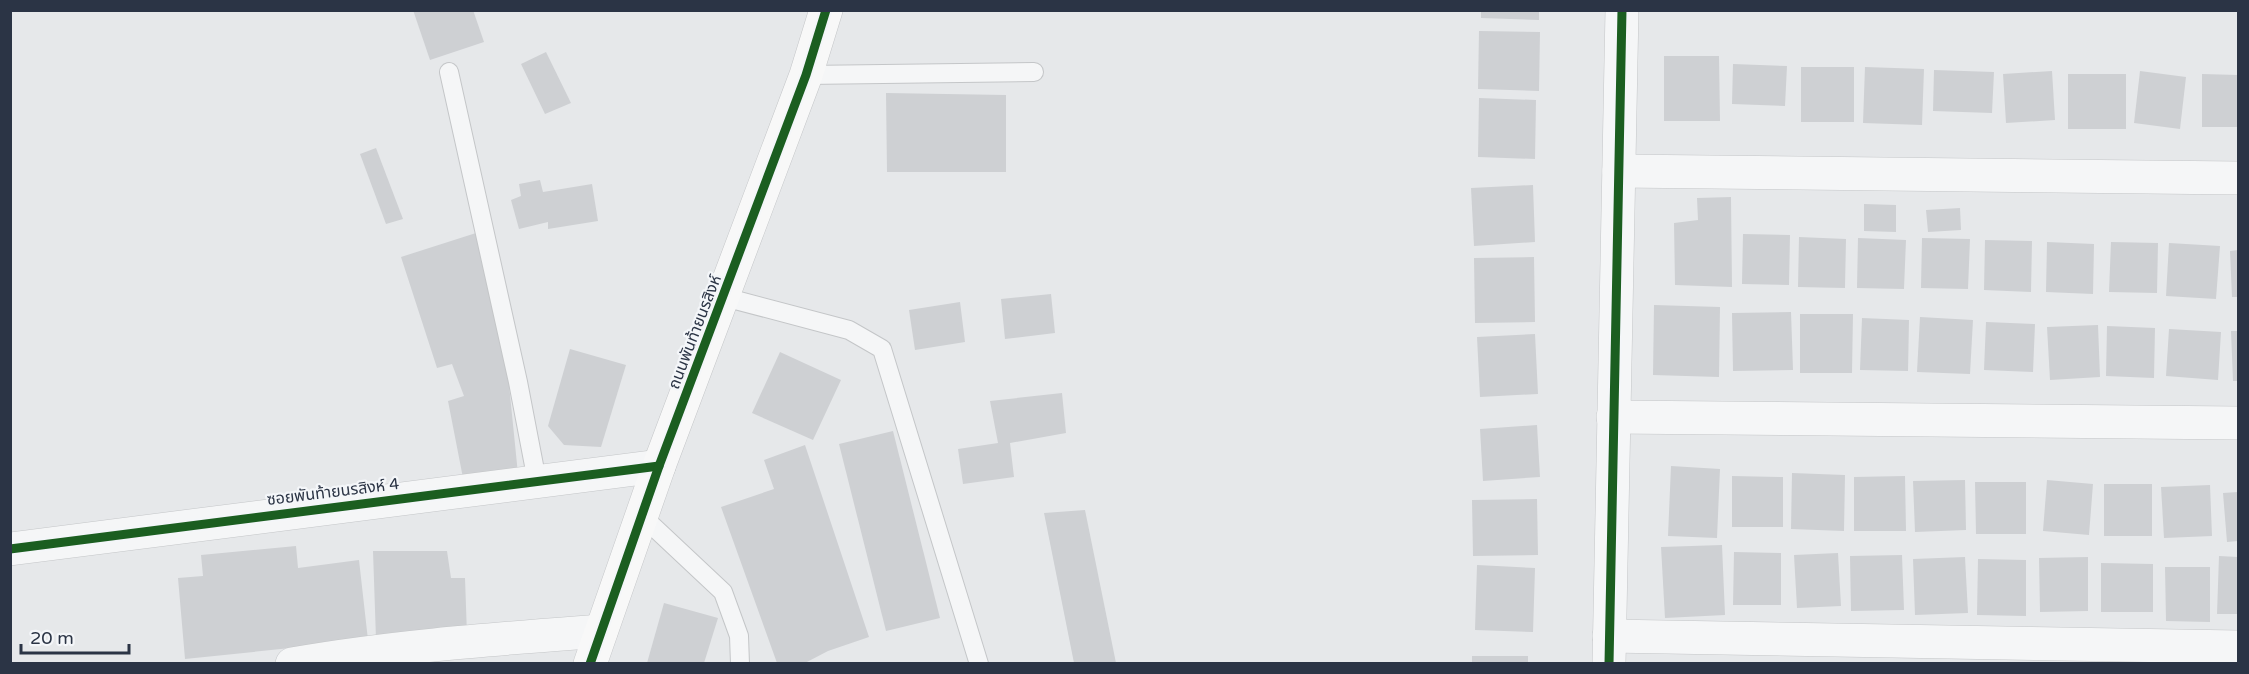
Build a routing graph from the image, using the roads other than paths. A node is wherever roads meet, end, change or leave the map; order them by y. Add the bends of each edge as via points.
1 (826, 10) edge
2 (1622, 10) edge
3 (449, 72) dead end
4 (1034, 72) dead end
5 (806, 75) junction
6 (1619, 171) junction
7 (2238, 178) edge
8 (724, 297) junction
9 (1612, 417) junction
10 (2238, 423) edge
11 (659, 466) junction
12 (537, 481) junction
13 (642, 516) junction
14 (10, 549) edge
15 (601, 631) junction
16 (2238, 647) edge
17 (1609, 650) edge
18 (292, 663) edge
19 (590, 663) edge
20 (740, 663) edge
21 (979, 663) edge

1 - 5 street, ถนนพันท้ายนรสิงห์
2 - 6 street
3 - 12 lane
4 - 5 lane
5 - 8 street, ถนนพันท้ายนรสิงห์
6 - 7 street
6 - 9 street
8 - 11 street, ถนนพันท้ายนรสิงห์
8 - 21 lane via 849,330 882,349
9 - 10 street
9 - 17 street
11 - 12 street, ซอยพันท้ายนรสิงห์ 4
11 - 13 street, ถนนพันท้ายนรสิงห์
12 - 14 street, ซอยพันท้ายนรสิงห์ 4
13 - 15 street, ถนนพันท้ายนรสิงห์
13 - 20 lane via 723,592 739,636
15 - 18 street via 418,645
15 - 19 street, ถนนพันท้ายนรสิงห์
16 - 17 street

